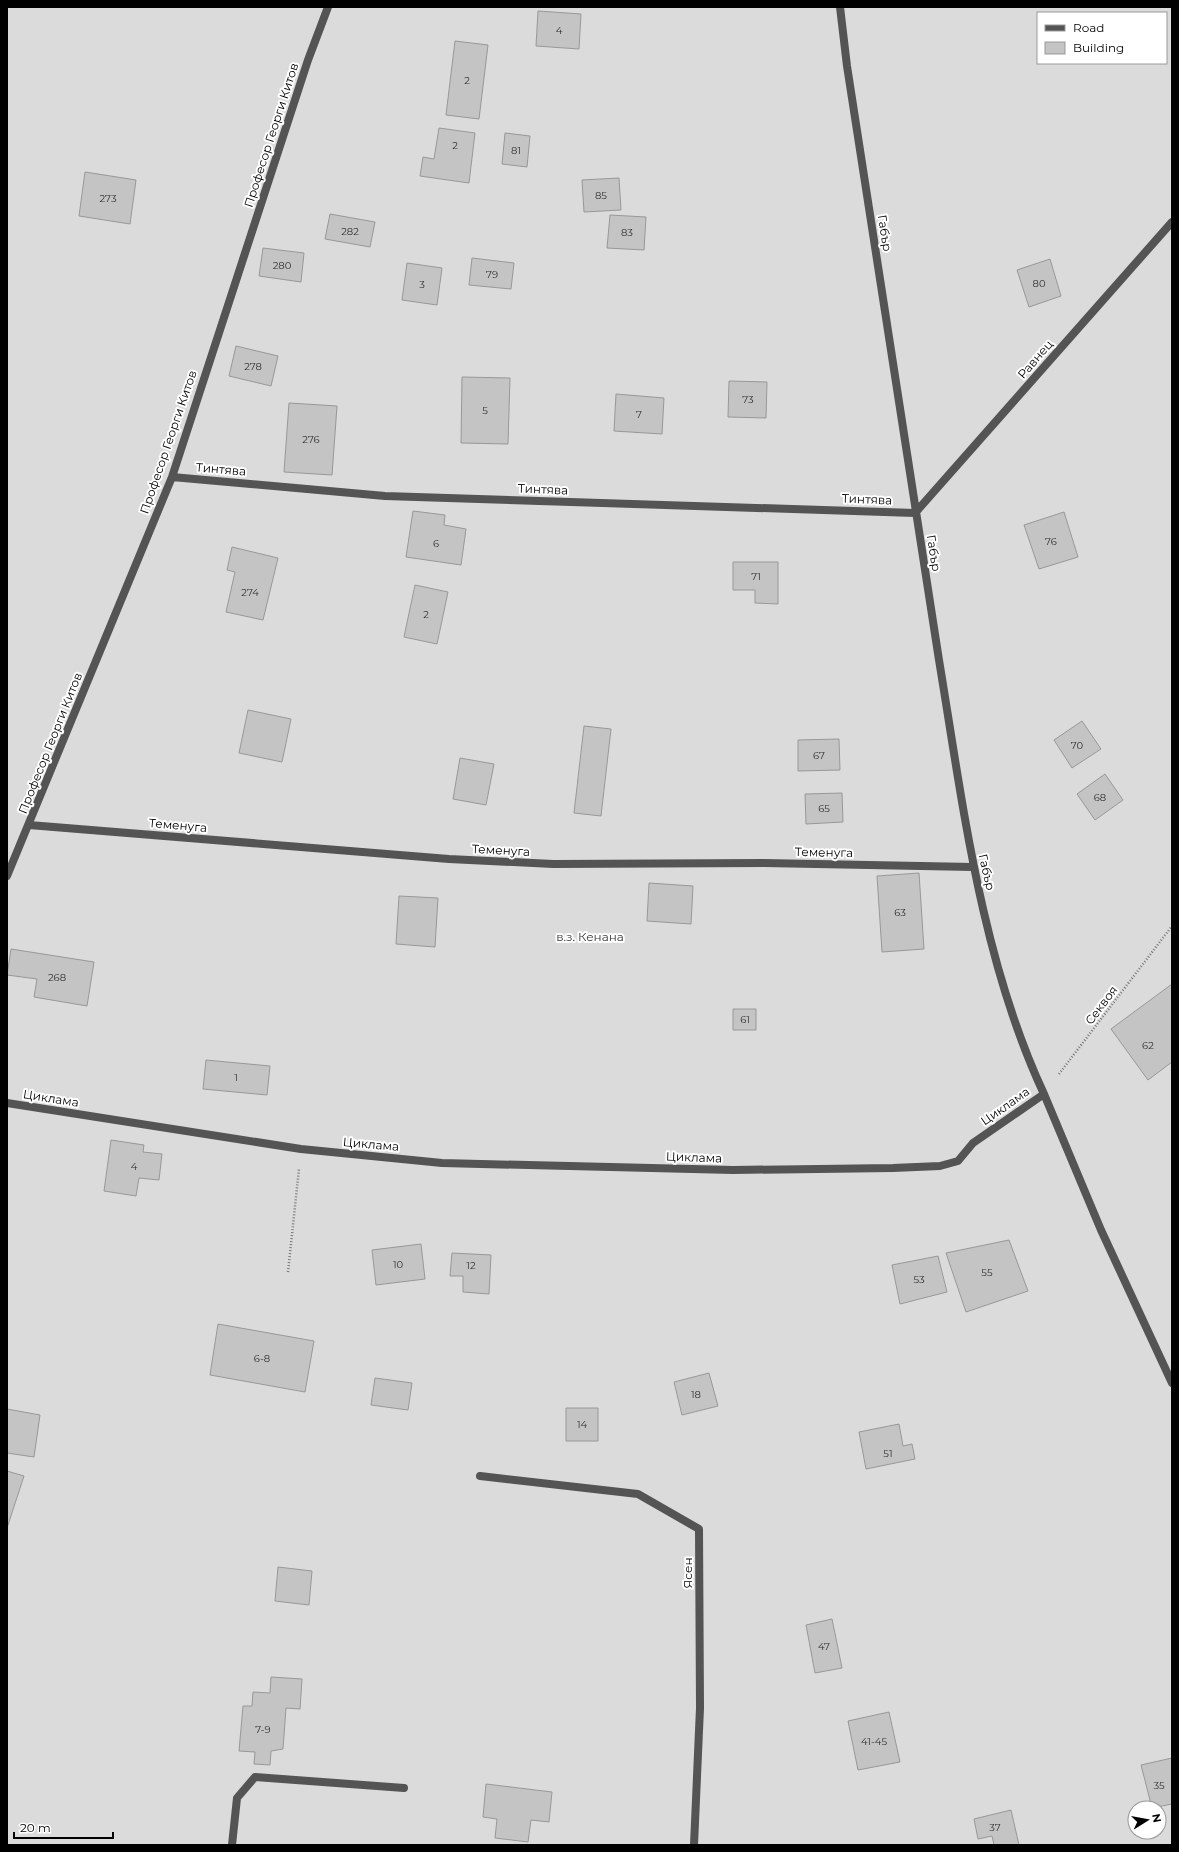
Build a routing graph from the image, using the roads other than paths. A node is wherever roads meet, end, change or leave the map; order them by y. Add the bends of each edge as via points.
1 (328, 7) edge
2 (840, 7) edge
3 (1172, 222) edge
4 (172, 477) junction
5 (915, 513) junction
6 (29, 825) junction
7 (973, 867) junction
8 (7, 876) edge
9 (1044, 1094) junction
10 (7, 1103) edge
11 (1172, 1383) edge
12 (480, 1476) dead end
13 (404, 1788) dead end
14 (232, 1845) edge
15 (694, 1845) edge

1 - 4 street, Професор Георги Китов via 308,60
2 - 5 street, Габър
3 - 5 street, Равнец
4 - 5 street, Тинтява via 385,496
4 - 6 street, Професор Георги Китов
5 - 7 street, Габър
6 - 7 street, Теменуга via 449,859 553,864 764,863
6 - 8 street, Професор Георги Китов
7 - 9 street, Габър via 1001,977 1027,1058
9 - 10 street, Циклама via 973,1143 958,1161 940,1166 733,1170 442,1163 301,1150
9 - 11 street, Циклама via 1101,1230
12 - 15 street, Ясен via 638,1494 699,1530 700,1708
13 - 14 street via 255,1777 237,1798

